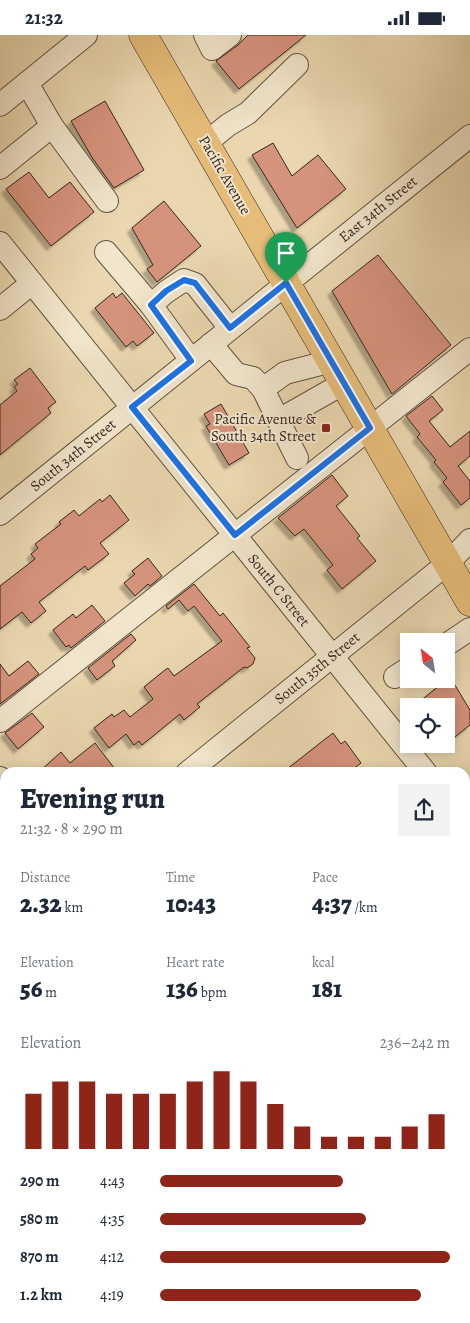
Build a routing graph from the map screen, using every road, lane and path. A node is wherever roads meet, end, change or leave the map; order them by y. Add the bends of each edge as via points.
1 (86, 35) edge
2 (143, 35) edge
3 (205, 35) edge
4 (230, 35) edge
5 (297, 65) dead end
6 (27, 83) junction
7 (0, 105) edge
8 (52, 126) junction
9 (470, 136) edge
10 (206, 143) junction
11 (0, 168) edge
12 (107, 201) dead end
13 (0, 243) edge
14 (106, 252) dead end
15 (32, 283) junction
16 (286, 283) junction
17 (151, 305) junction
18 (0, 309) edge
19 (230, 328) junction
20 (211, 344) junction
21 (470, 349) edge
22 (191, 361) junction
23 (338, 372) junction
24 (263, 389) junction
25 (132, 407) junction
26 (279, 419) junction
27 (370, 428) junction
28 (298, 458) dead end
29 (0, 513) edge
30 (235, 535) junction
31 (470, 540) edge
32 (448, 563) junction
33 (470, 603) edge
34 (470, 629) edge
35 (455, 639) edge
36 (332, 656) junction
37 (0, 721) edge
38 (194, 767) edge
39 (421, 767) edge

1 - 6 street
2 - 10 main road, Pacific Avenue
3 - 4 street via 212,49
5 - 10 street via 248,113
6 - 7 street
6 - 8 street
8 - 11 street
8 - 12 street
9 - 16 street, East 34th Street
10 - 16 main road, Pacific Avenue
13 - 15 street, South C Street
14 - 17 street
15 - 18 street
15 - 25 street, South C Street
16 - 19 street, South 34th Street
16 - 23 main road, Pacific Avenue
17 - 19 street via 184,280 195,283
17 - 22 street
19 - 20 street, South 34th Street
20 - 22 street, South 34th Street
20 - 24 street via 236,374 253,379
21 - 27 street
22 - 25 street, South 34th Street
23 - 24 street via 285,373
23 - 26 street
23 - 27 main road, Pacific Avenue
24 - 26 street
25 - 29 street, South 34th Street
25 - 30 street, South C Street
26 - 28 street
27 - 30 street
27 - 32 main road, Pacific Avenue
30 - 36 street, South C Street
30 - 37 street
31 - 32 street, South 35th Street
32 - 33 main road, Pacific Avenue
32 - 36 street, South 35th Street
34 - 35 street
36 - 38 street, South 35th Street
36 - 39 street, South C Street

